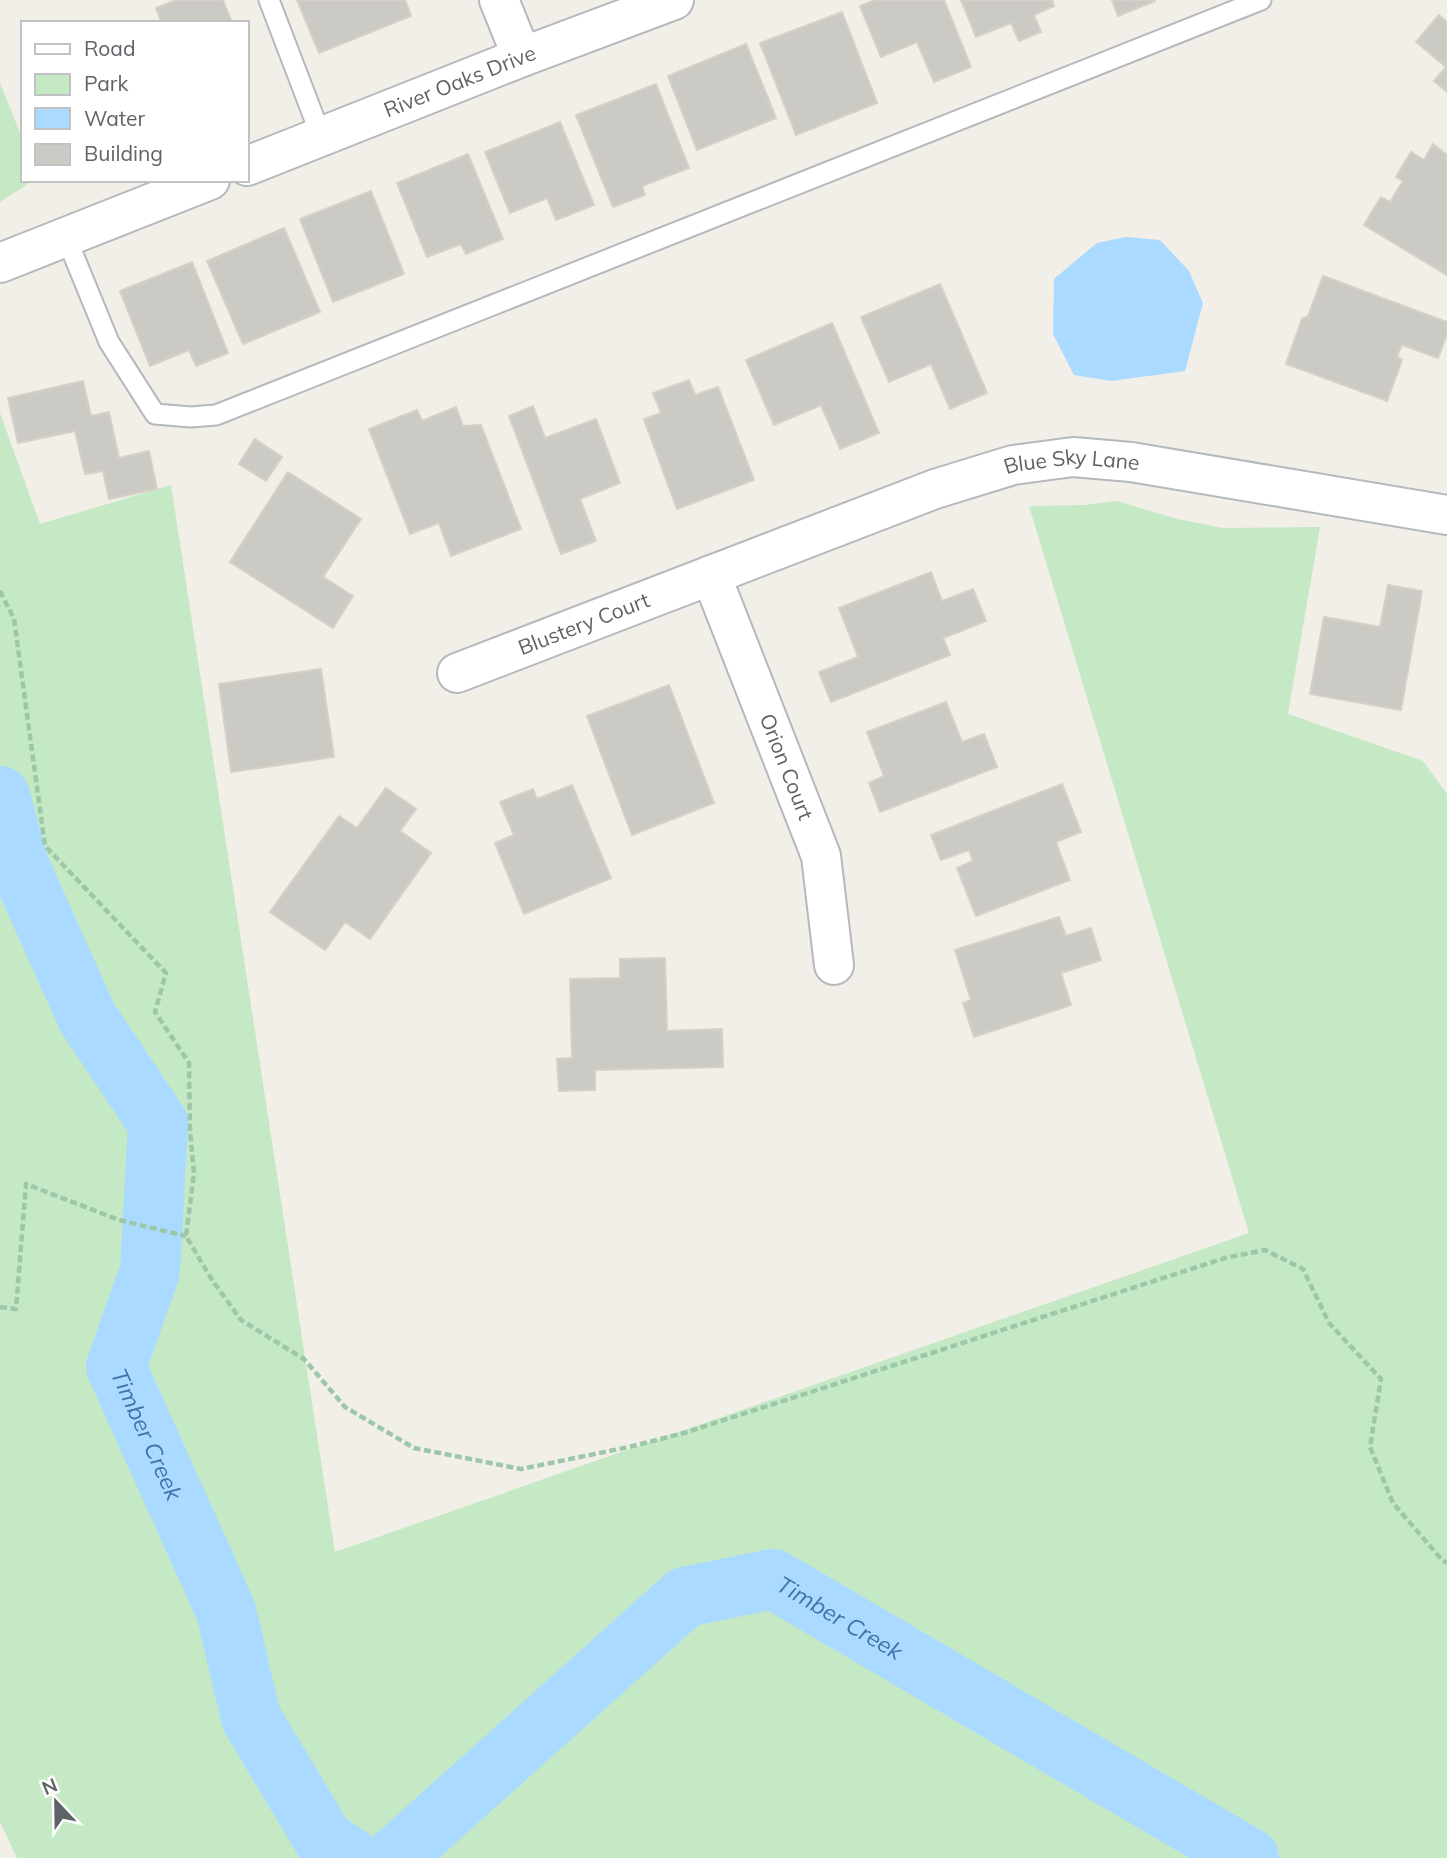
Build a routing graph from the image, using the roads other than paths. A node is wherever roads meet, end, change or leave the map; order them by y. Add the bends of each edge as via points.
1 (269, 0) edge
2 (499, 0) edge
3 (674, 0) edge
4 (1261, 0) edge
5 (522, 58) junction
6 (321, 136) junction
7 (248, 166) edge
8 (205, 182) edge
9 (66, 237) junction
10 (0, 263) edge
11 (1447, 515) edge
12 (711, 575) junction
13 (457, 673) dead end
14 (834, 965) dead end

1 - 6 lane
2 - 5 street
3 - 5 street, River Oaks Drive
4 - 9 lane via 216,415 155,414 109,342
5 - 6 street, River Oaks Drive
6 - 7 street, River Oaks Drive
8 - 9 street
9 - 10 street
11 - 12 street, Blue Sky Lane via 1131,462 1073,457 1013,465 935,489
12 - 13 street, Blustery Court
12 - 14 street, Orion Court via 821,856

